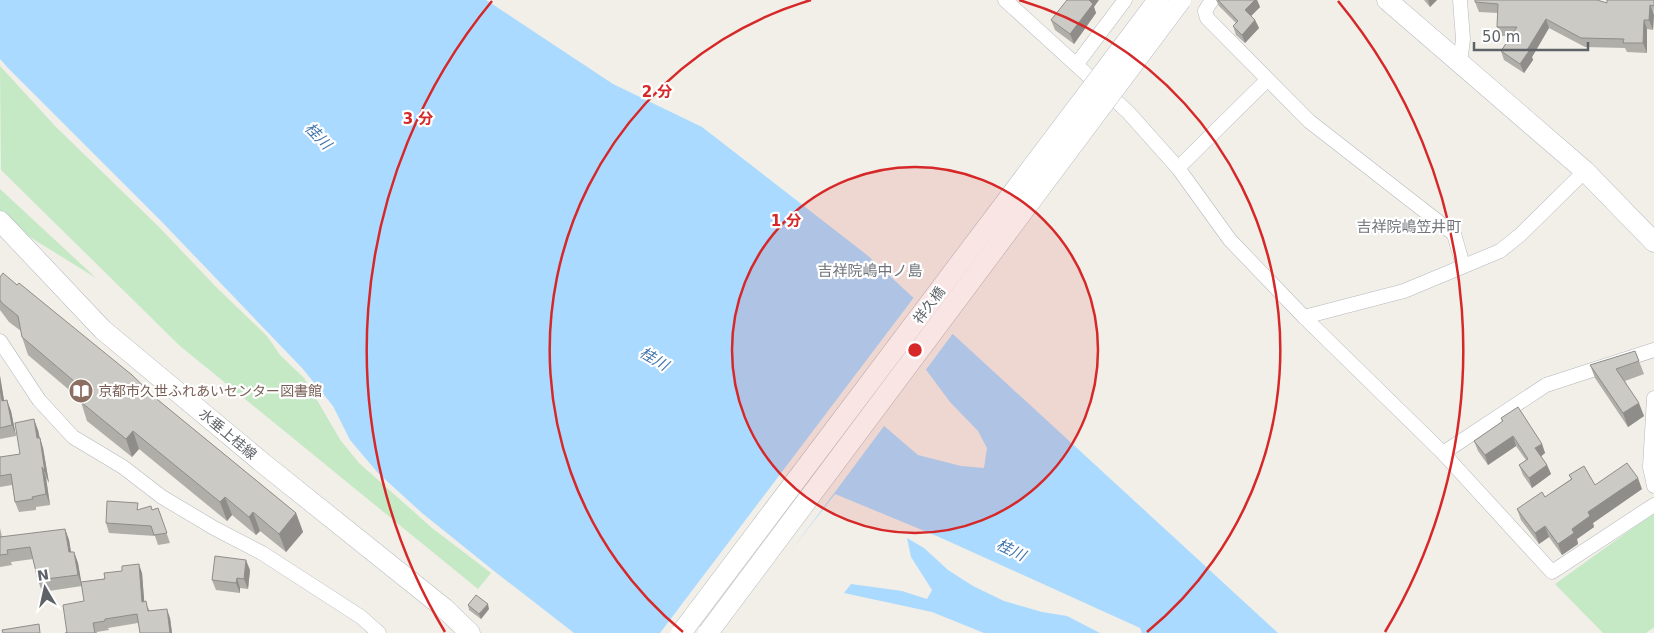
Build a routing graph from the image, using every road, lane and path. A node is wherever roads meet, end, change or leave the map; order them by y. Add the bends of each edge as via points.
1 (1005, 0) edge
2 (1125, 0) edge
3 (1158, 0) edge
4 (1181, 0) edge
5 (1212, 0) edge
6 (1387, 0) edge
7 (1460, 0) edge
8 (1460, 63) junction
9 (1076, 64) junction
10 (1267, 80) junction
11 (1178, 168) junction
12 (1585, 171) junction
13 (0, 221) edge
14 (1654, 242) edge
15 (1463, 266) junction
16 (1304, 317) junction
17 (0, 341) edge
18 (1654, 350) edge
19 (1654, 398) edge
20 (1443, 453) junction
21 (1654, 486) edge
22 (1654, 505) edge
23 (460, 629) edge
24 (379, 633) edge
25 (681, 633) edge
26 (708, 633) edge

1 - 9 street
2 - 9 street
3 - 25 street, 祥久橋, bridge
4 - 26 street, 祥久橋, bridge
5 - 10 street via 1205,11 1206,18
6 - 8 street
7 - 8 street via 1463,39
8 - 12 street
9 - 11 street via 1128,112
10 - 11 street
10 - 15 street via 1309,121 1454,234
11 - 16 street via 1230,240
12 - 14 street
12 - 15 street via 1500,251
13 - 23 street, 水垂上桂線 via 103,330 444,608
15 - 16 street via 1404,292
16 - 20 street
17 - 24 street via 39,400 73,437 123,467 162,497 262,553 361,617
18 - 20 street via 1546,385
19 - 21 street via 1650,467
20 - 22 street via 1552,572

